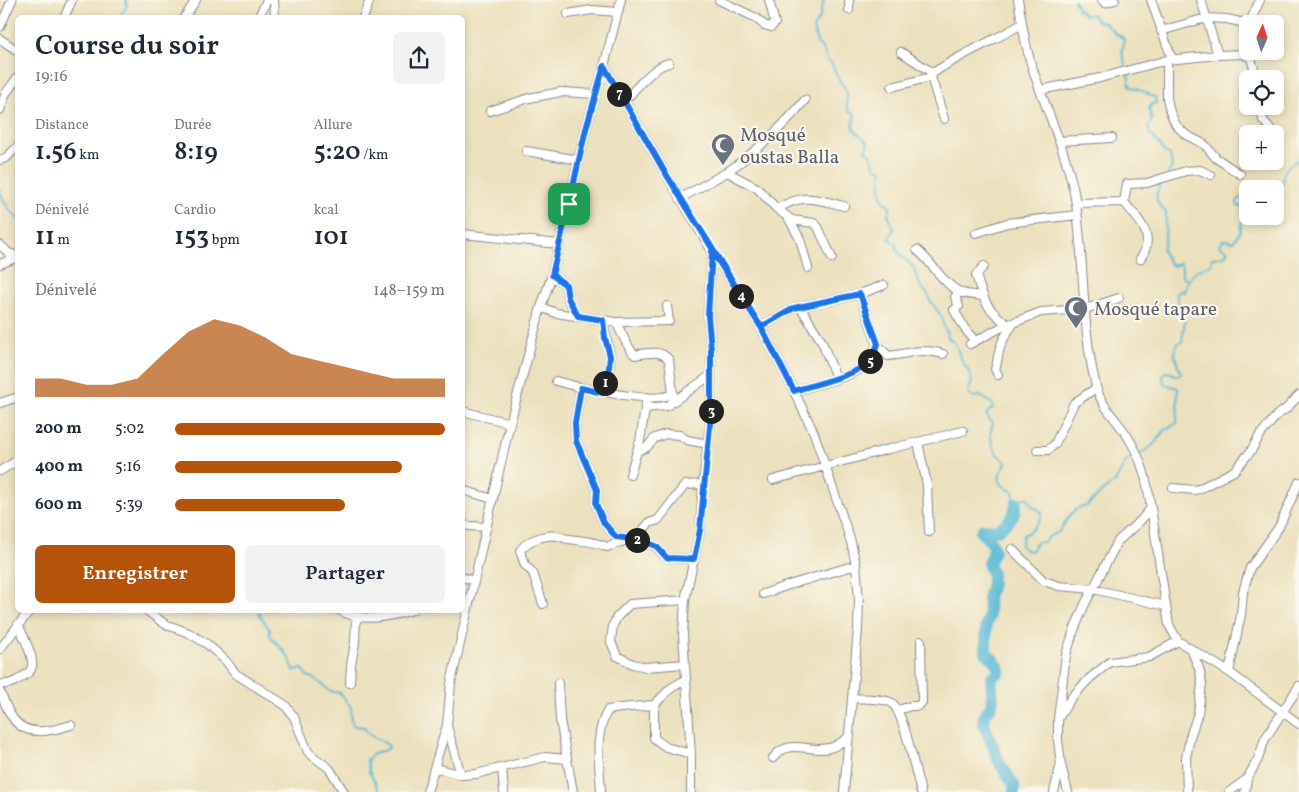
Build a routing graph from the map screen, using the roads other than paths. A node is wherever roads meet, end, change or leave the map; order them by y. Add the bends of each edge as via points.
1 (12, 0) edge
2 (72, 0) edge
3 (196, 0) edge
4 (267, 0) edge
5 (274, 0) edge
6 (370, 0) edge
7 (620, 0) edge
8 (719, 0) edge
9 (769, 0) edge
10 (849, 0) edge
11 (1018, 0) edge
12 (1102, 0) edge
13 (1115, 0) edge
14 (1151, 0) edge
15 (1201, 0) edge
16 (1260, 0) edge
17 (849, 10) dead end
18 (618, 12) junction
19 (568, 14) dead end
20 (65, 15) edge
21 (186, 15) edge
22 (260, 15) edge
23 (275, 15) edge
24 (364, 15) edge
25 (1253, 15) edge
26 (1206, 18) junction
27 (1239, 22) edge
28 (1022, 24) junction
29 (0, 27) edge
30 (1161, 31) junction
31 (0, 39) edge
32 (15, 49) edge
33 (901, 52) dead end
34 (1218, 55) junction
35 (1169, 60) junction
36 (669, 63) dead end
37 (604, 66) junction
38 (1254, 70) edge
39 (932, 75) junction
40 (15, 82) edge
41 (892, 87) dead end
42 (1040, 90) junction
43 (596, 94) junction
44 (805, 100) dead end
45 (624, 102) junction
46 (0, 110) edge
47 (490, 111) dead end
48 (944, 119) dead end
49 (1112, 138) dead end
50 (1059, 142) junction
51 (15, 149) edge
52 (526, 152) dead end
53 (0, 160) edge
54 (579, 160) junction
55 (727, 172) junction
56 (1240, 174) dead end
57 (1211, 175) dead end
58 (681, 198) junction
59 (1124, 202) junction
60 (1076, 203) junction
61 (844, 206) dead end
62 (777, 208) junction
63 (787, 215) junction
64 (1077, 215) junction
65 (976, 233) dead end
66 (465, 234) edge
67 (559, 244) junction
68 (0, 245) edge
69 (917, 250) dead end
70 (712, 251) junction
71 (15, 256) edge
72 (15, 258) edge
73 (832, 258) dead end
74 (1140, 260) dead end
75 (0, 264) edge
76 (984, 266) dead end
77 (808, 268) dead end
78 (552, 275) junction
79 (884, 285) dead end
80 (960, 292) junction
81 (860, 294) junction
82 (983, 296) junction
83 (1119, 298) dead end
84 (667, 306) dead end
85 (541, 307) junction
86 (801, 308) junction
87 (1085, 309) junction
88 (578, 316) junction
89 (603, 320) junction
90 (616, 322) junction
91 (1011, 324) junction
92 (761, 327) junction
93 (878, 344) junction
94 (943, 354) dead end
95 (711, 375) junction
96 (998, 375) dead end
97 (836, 378) junction
98 (556, 381) dead end
99 (581, 388) junction
100 (1096, 388) junction
101 (794, 391) junction
102 (603, 393) junction
103 (1299, 395) edge
104 (647, 397) junction
105 (15, 398) edge
106 (0, 403) edge
107 (645, 408) junction
108 (465, 413) edge
109 (510, 423) junction
110 (963, 431) dead end
111 (918, 442) junction
112 (708, 444) junction
113 (1037, 450) dead end
114 (637, 451) junction
115 (15, 462) edge
116 (826, 466) junction
117 (0, 471) edge
118 (630, 476) dead end
119 (773, 480) dead end
120 (1299, 482) edge
121 (703, 484) junction
122 (1173, 488) dead end
123 (465, 491) edge
124 (493, 499) junction
125 (1151, 508) junction
126 (465, 525) edge
127 (487, 527) junction
128 (929, 532) dead end
129 (628, 540) junction
130 (640, 540) junction
131 (1012, 549) dead end
132 (694, 559) junction
133 (856, 565) junction
134 (465, 578) edge
135 (474, 581) junction
136 (1093, 589) junction
137 (471, 592) junction
138 (763, 594) dead end
139 (465, 595) edge
140 (685, 600) junction
141 (543, 604) dead end
142 (1166, 606) junction
143 (27, 613) edge
144 (150, 613) edge
145 (345, 613) edge
146 (400, 613) edge
147 (356, 618) junction
148 (18, 624) junction
149 (921, 641) dead end
150 (1178, 641) junction
151 (0, 649) edge
152 (1191, 649) junction
153 (684, 664) junction
154 (1229, 672) junction
155 (685, 680) junction
156 (350, 683) dead end
157 (558, 683) dead end
158 (0, 684) edge
159 (1299, 686) edge
160 (0, 692) edge
161 (853, 698) junction
162 (654, 705) junction
163 (898, 710) junction
164 (1282, 710) junction
165 (1058, 718) junction
166 (1299, 724) edge
167 (71, 725) dead end
168 (447, 725) junction
169 (850, 736) junction
170 (691, 754) junction
171 (773, 758) dead end
172 (566, 759) junction
173 (1061, 765) junction
174 (436, 768) junction
175 (502, 768) junction
176 (461, 775) junction
177 (1247, 779) junction
178 (344, 792) edge
179 (427, 792) edge
180 (504, 792) edge
181 (573, 792) edge
182 (601, 792) edge
183 (690, 792) edge
184 (844, 792) edge
185 (921, 792) edge
186 (1054, 792) edge
187 (1068, 792) edge
188 (1187, 792) edge
189 (1229, 792) edge
190 (1245, 792) edge

1 - 29 street
2 - 20 street
3 - 21 street
4 - 22 street
5 - 23 street
6 - 24 street
7 - 18 street
8 - 9 street via 771,27 775,23
10 - 17 street
11 - 28 street
12 - 13 street via 1105,3
14 - 30 street
15 - 26 street
16 - 25 street
18 - 19 street via 592,10
18 - 37 street
26 - 27 street
26 - 30 street
26 - 34 street
28 - 39 street via 952,60
28 - 42 street
30 - 35 street
31 - 32 street
33 - 39 street
34 - 35 street
34 - 38 street via 1243,54 1251,58
35 - 42 street
35 - 56 street via 1167,98 1176,125
36 - 45 street via 654,71
37 - 43 street
37 - 45 street
39 - 41 street
39 - 48 street
40 - 46 street via 6,93
42 - 50 street
43 - 47 street via 561,92
43 - 54 street
44 - 55 street via 783,127
45 - 58 street
49 - 50 street
50 - 60 street
51 - 53 street
52 - 54 street
54 - 67 street
55 - 58 street
55 - 62 street via 757,188
57 - 59 street via 1200,170 1186,171 1146,183 1126,184
58 - 70 street
59 - 60 street
59 - 74 street via 1146,232 1145,252
60 - 64 street
61 - 62 street via 800,199
62 - 63 street
63 - 73 street via 792,220 814,223
63 - 77 street via 800,239
64 - 65 street via 1007,223
64 - 87 street
66 - 67 street
67 - 78 street
68 - 71 street
69 - 80 street via 945,281
70 - 92 street
70 - 95 street via 708,316
72 - 75 street
76 - 82 street via 976,275
78 - 85 street
78 - 88 street via 566,285 568,298
79 - 81 street
80 - 82 street
80 - 91 street via 955,297 959,306 954,310 973,342
81 - 86 street
81 - 93 street
82 - 91 street via 992,312
83 - 87 street
84 - 90 street via 669,322
85 - 88 street
85 - 109 street
86 - 92 street via 787,311
86 - 97 street via 822,342
87 - 91 street via 1041,312
87 - 100 street
88 - 89 street
89 - 90 street
89 - 102 street via 610,356
90 - 104 street via 635,355 660,353 669,360 672,394
91 - 96 street via 998,354
92 - 101 street
93 - 94 street via 888,356 918,350
93 - 97 street via 869,362
95 - 107 street via 667,406
95 - 112 street
97 - 101 street
98 - 99 street
99 - 102 street
99 - 129 street via 575,423 576,441 597,490 596,504 604,523 616,537
100 - 113 street via 1074,403 1055,444 1048,450
100 - 125 street via 1140,460 1148,482
101 - 116 street
102 - 104 street
103 - 122 street via 1278,414 1231,473 1199,489
104 - 107 street
105 - 106 street
107 - 114 street
108 - 109 street
109 - 124 street
110 - 111 street
111 - 116 street
111 - 128 street via 927,485
112 - 114 street via 666,434 654,438 647,447
112 - 121 street
114 - 118 street
115 - 117 street
116 - 119 street
116 - 133 street
120 - 154 street via 1279,526 1250,568
121 - 130 street via 685,486 658,520 649,522
121 - 132 street via 700,530
123 - 124 street
124 - 127 street
125 - 136 street via 1118,541
125 - 142 street
126 - 127 street
127 - 135 street
129 - 130 street
129 - 141 street via 607,547 558,536 544,537 522,547 520,551 533,573
130 - 132 street via 656,546 667,558
131 - 136 street via 1044,581 1059,586
132 - 140 street
133 - 138 street
133 - 161 street via 858,619
134 - 135 street
135 - 137 street
136 - 142 street
136 - 165 street via 1066,654
137 - 139 street
137 - 168 street via 452,683
140 - 153 street
140 - 153 street via 630,604 617,617 610,642 617,656 633,664 652,667
142 - 150 street via 1169,625
143 - 148 street
144 - 178 street via 165,624 207,644 236,674 285,705 294,717 308,752 329,768
145 - 147 street
146 - 147 street
147 - 156 street
148 - 151 street
148 - 158 street via 33,665 29,673 18,680
149 - 163 street via 922,702 918,706
150 - 152 street
150 - 165 street via 1149,657 1110,662 1071,698
152 - 154 street
152 - 188 street via 1202,684 1186,758
153 - 155 street
154 - 164 street
155 - 162 street via 671,688
155 - 170 street
157 - 172 street
159 - 164 street
160 - 167 street via 12,718 21,727 52,731
161 - 163 street via 886,701
161 - 169 street
162 - 170 street via 654,738 666,747
162 - 182 street via 608,710 602,721 598,755
163 - 185 street
164 - 166 street
164 - 177 street
165 - 173 street
168 - 174 street
168 - 176 street
169 - 171 street via 828,749 786,747
169 - 184 street
170 - 183 street
172 - 175 street via 545,757
172 - 181 street
173 - 186 street
173 - 187 street
174 - 176 street
174 - 179 street
175 - 176 street
175 - 180 street
177 - 189 street
177 - 190 street

